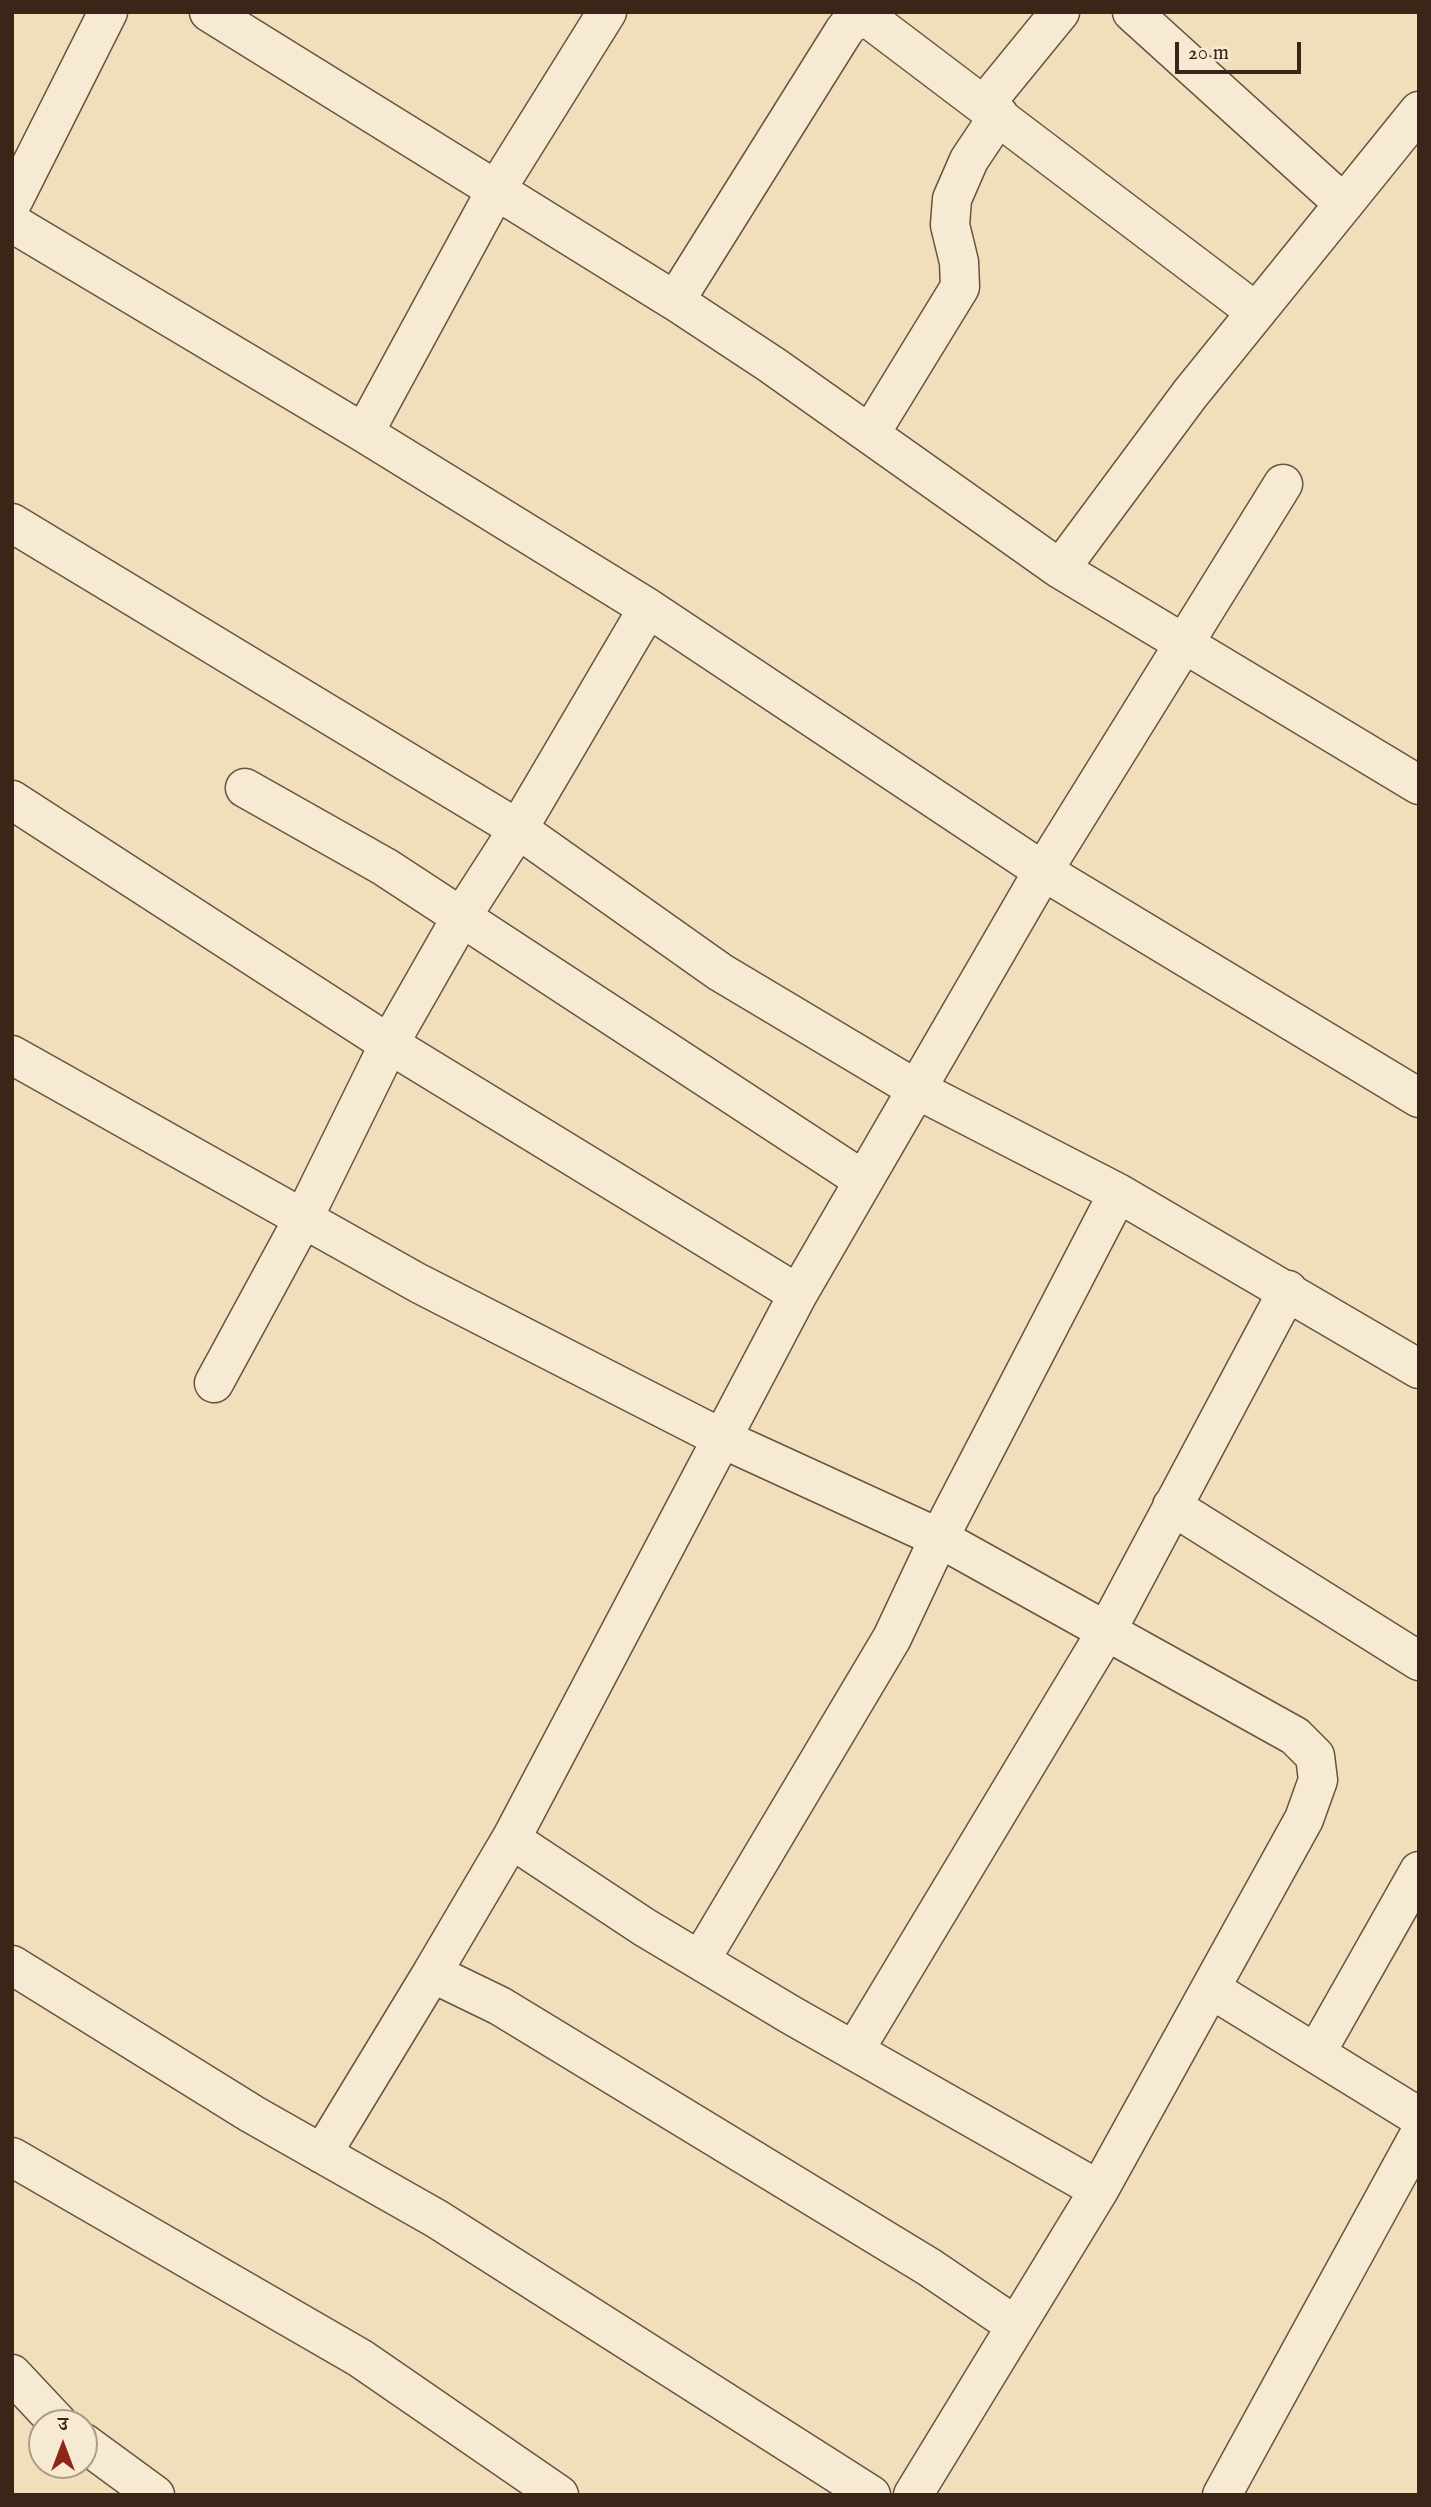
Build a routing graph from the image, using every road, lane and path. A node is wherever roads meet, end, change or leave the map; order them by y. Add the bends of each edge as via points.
1 (108, 12) edge
2 (208, 12) edge
3 (607, 12) edge
4 (1060, 12) edge
5 (1132, 12) edge
6 (992, 110) junction
7 (1419, 111) edge
8 (496, 190) junction
9 (12, 203) edge
10 (1343, 204) junction
11 (12, 223) edge
12 (675, 301) junction
13 (1256, 313) junction
14 (364, 433) junction
15 (870, 434) junction
16 (1283, 484) dead end
17 (12, 523) edge
18 (1060, 569) junction
19 (648, 608) junction
20 (1183, 644) junction
21 (1419, 785) edge
22 (245, 789) dead end
23 (12, 800) edge
24 (517, 829) junction
25 (1043, 872) junction
26 (461, 916) junction
27 (389, 1044) junction
28 (12, 1055) edge
29 (916, 1089) junction
30 (1419, 1098) edge
31 (863, 1180) junction
32 (1118, 1194) junction
33 (303, 1219) junction
34 (1288, 1290) junction
35 (798, 1294) junction
36 (1419, 1369) edge
37 (214, 1383) dead end
38 (723, 1439) junction
39 (1172, 1506) junction
40 (939, 1538) junction
41 (1105, 1632) junction
42 (1419, 1661) edge
43 (511, 1839) junction
44 (1419, 1871) edge
45 (701, 1959) junction
46 (12, 1965) edge
47 (432, 1973) junction
48 (1211, 1989) junction
49 (854, 2051) junction
50 (1316, 2053) junction
51 (1419, 2118) edge
52 (1419, 2134) edge
53 (321, 2154) junction
54 (12, 2157) edge
55 (1099, 2190) junction
56 (1016, 2326) junction
57 (12, 2374) edge
58 (45, 2409) edge
59 (98, 2453) edge
60 (155, 2495) edge
61 (559, 2495) edge
62 (871, 2495) edge
63 (913, 2495) edge
64 (1222, 2495) edge

1 - 9 street
2 - 8 street
3 - 8 street
4 - 6 street
5 - 10 street
6 - 12 street via 877,22 861,18 851,22
6 - 13 street
6 - 15 street via 951,199 950,225 960,287
7 - 10 street
8 - 12 street
8 - 14 street
10 - 13 street
11 - 14 street
12 - 15 street
13 - 18 street
14 - 19 street
15 - 18 street
16 - 20 street
17 - 24 street
18 - 20 street
19 - 24 street
19 - 25 street
20 - 21 street
20 - 25 street
22 - 26 street via 385,867
23 - 27 street
24 - 26 street
24 - 29 street via 720,972
25 - 29 street
25 - 30 street
26 - 27 street
26 - 31 street
27 - 33 street
27 - 35 street
28 - 33 street
29 - 31 street
29 - 32 street
31 - 35 street
32 - 34 street
32 - 40 street
33 - 37 street
33 - 38 street
34 - 36 street
34 - 39 street
35 - 38 street
38 - 40 street
38 - 43 street
39 - 41 street
39 - 42 street
40 - 41 street
40 - 45 street via 850,1713
41 - 48 street via 1295,1736 1315,1756 1318,1780 1314,1796
41 - 49 street
43 - 45 street via 643,1927
43 - 47 street
44 - 50 street
45 - 49 street
46 - 53 street
47 - 53 street
47 - 56 street via 500,2006 929,2267
48 - 50 street
48 - 55 street
49 - 55 street
50 - 51 street
52 - 64 street
53 - 62 street via 437,2219
54 - 61 street via 360,2358
55 - 56 street
56 - 63 street
57 - 58 street
59 - 60 street

